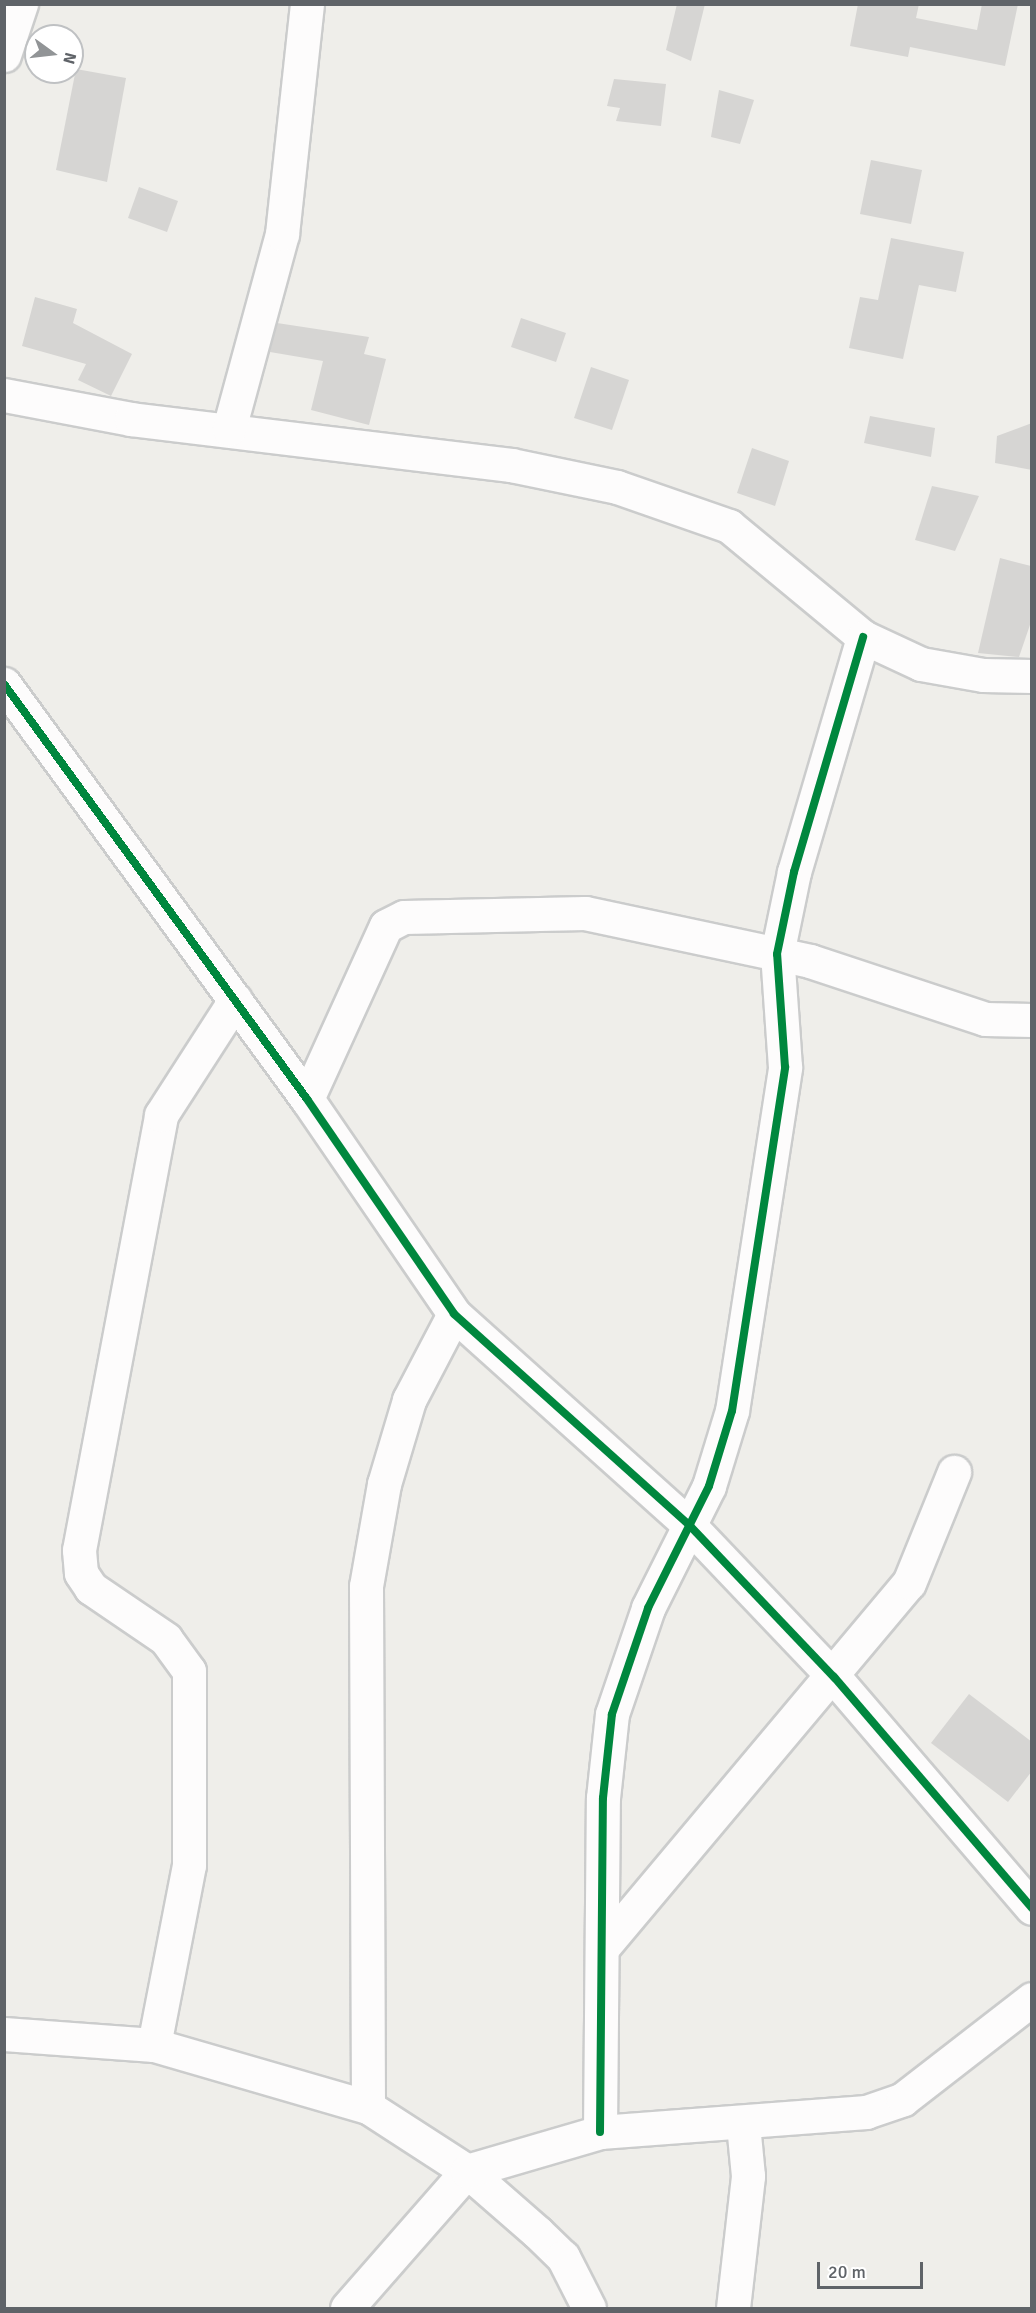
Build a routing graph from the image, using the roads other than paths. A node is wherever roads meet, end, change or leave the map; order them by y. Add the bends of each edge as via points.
1 (21, 4) edge
2 (307, 4) edge
3 (4, 55) edge
4 (4, 395) edge
5 (230, 429) junction
6 (863, 637) junction
7 (1032, 676) edge
8 (4, 684) edge
9 (777, 954) junction
10 (235, 1000) junction
11 (1032, 1020) edge
12 (307, 1099) junction
13 (454, 1314) junction
14 (954, 1472) dead end
15 (690, 1526) junction
16 (834, 1677) junction
17 (1032, 1908) edge
18 (604, 1946) junction
19 (1032, 1999) edge
20 (4, 2034) edge
21 (154, 2045) junction
22 (368, 2107) junction
23 (743, 2124) junction
24 (600, 2132) junction
25 (467, 2171) junction
26 (347, 2308) edge
27 (589, 2308) edge
28 (733, 2308) edge

1 - 3 street
2 - 5 street via 282,234
4 - 5 street via 131,419
5 - 6 street via 511,465 617,487 729,526
6 - 7 street via 921,664 983,675
6 - 9 street via 794,872
8 - 10 street
9 - 11 street via 985,1019
9 - 12 street via 585,913 404,917 386,926
9 - 15 street via 785,1067 732,1411 709,1486
10 - 12 street
10 - 21 street via 161,1115 79,1551 81,1573 91,1588 166,1639 189,1671 189,1865
12 - 13 street
13 - 15 street
13 - 22 street via 409,1400 384,1484 366,1586
14 - 16 street via 909,1583
15 - 16 street
15 - 18 street via 648,1608 612,1714 603,1798
16 - 17 street
16 - 18 street
18 - 24 street
19 - 23 street via 903,2099 866,2112
20 - 21 street
21 - 22 street
22 - 25 street
23 - 24 street
23 - 28 street via 748,2176
24 - 25 street
25 - 26 street
25 - 27 street via 563,2257

